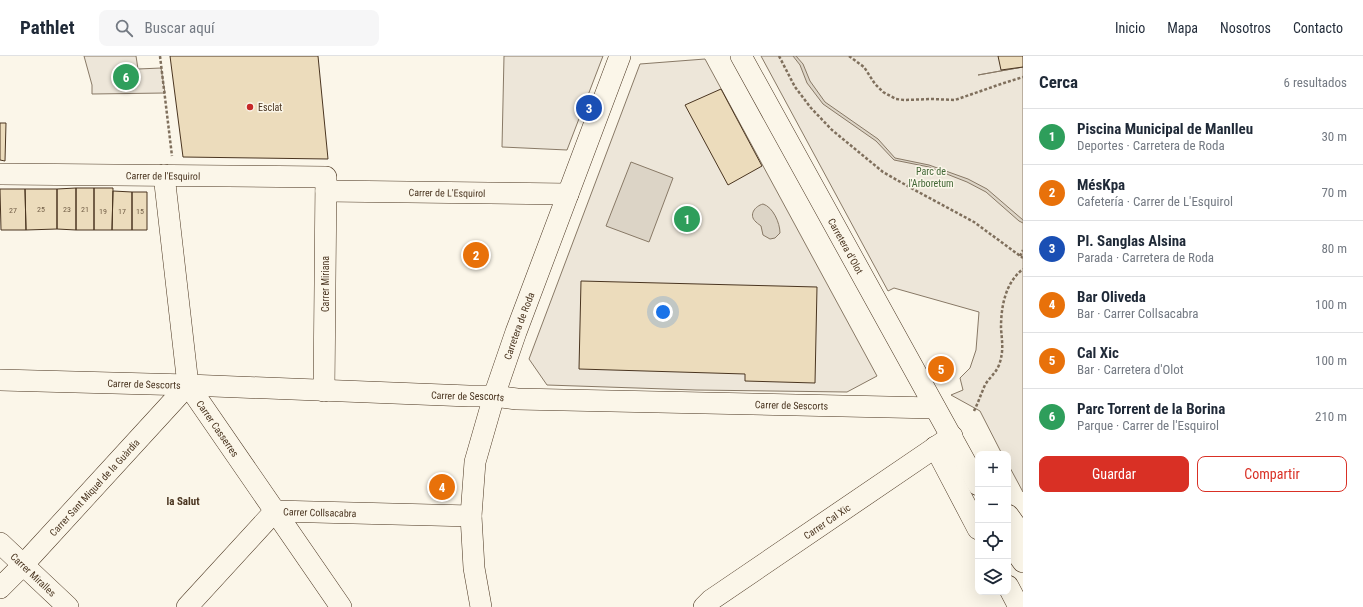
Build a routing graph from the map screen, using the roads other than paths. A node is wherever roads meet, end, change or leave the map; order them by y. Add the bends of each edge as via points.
1 (620, 56) edge
2 (740, 56) edge
3 (0, 174) edge
4 (164, 175) junction
5 (326, 184) junction
6 (568, 194) junction
7 (0, 380) edge
8 (188, 385) junction
9 (324, 391) junction
10 (494, 396) junction
11 (935, 408) junction
12 (944, 442) junction
13 (975, 470) edge
14 (975, 481) edge
15 (276, 511) junction
16 (471, 516) junction
17 (1011, 519) edge
18 (976, 523) edge
19 (1023, 536) edge
20 (0, 542) edge
21 (1011, 545) edge
22 (1023, 562) edge
23 (23, 564) junction
24 (0, 588) edge
25 (1011, 592) edge
26 (710, 605) edge
27 (68, 607) edge
28 (186, 607) edge
29 (341, 607) edge
30 (481, 607) edge
31 (1019, 607) edge

1 - 6 street, Carretera de Roda
2 - 11 street, Carretera d'Olot
3 - 4 street, Carrer de l'Esquirol
4 - 5 street, Carrer de l'Esquirol
4 - 8 street, Carrer Casserres
5 - 6 street, Carrer de L'Esquirol
5 - 9 street, Carrer Miriana
6 - 10 street, Carretera de Roda
7 - 8 street, Carrer de Sescorts
8 - 9 street, Carrer de Sescorts
8 - 15 street, Carrer Casserres
8 - 23 street, Carrer Sant Miquel de la Guàrdia
9 - 10 street, Carrer de Sescorts
10 - 11 street, Carrer de Sescorts via 517,399
10 - 16 street, Carretera de Roda via 475,462
11 - 12 street, Carretera d'Olot
12 - 13 street, Carretera d'Olot
12 - 14 street, Carretera d'Olot
12 - 18 street
12 - 26 street, Carrer Cal Xic
15 - 16 street, Carrer Collsacabra
15 - 28 street, Carrer Collsacabra
15 - 29 street, Carrer Casserres
16 - 30 street, Carretera de Roda via 474,568
17 - 19 street
20 - 23 street, Carrer Miralles
21 - 22 street
23 - 24 street, Carrer Sant Miquel de la Guàrdia
23 - 27 street, Carrer Miralles
25 - 31 street

